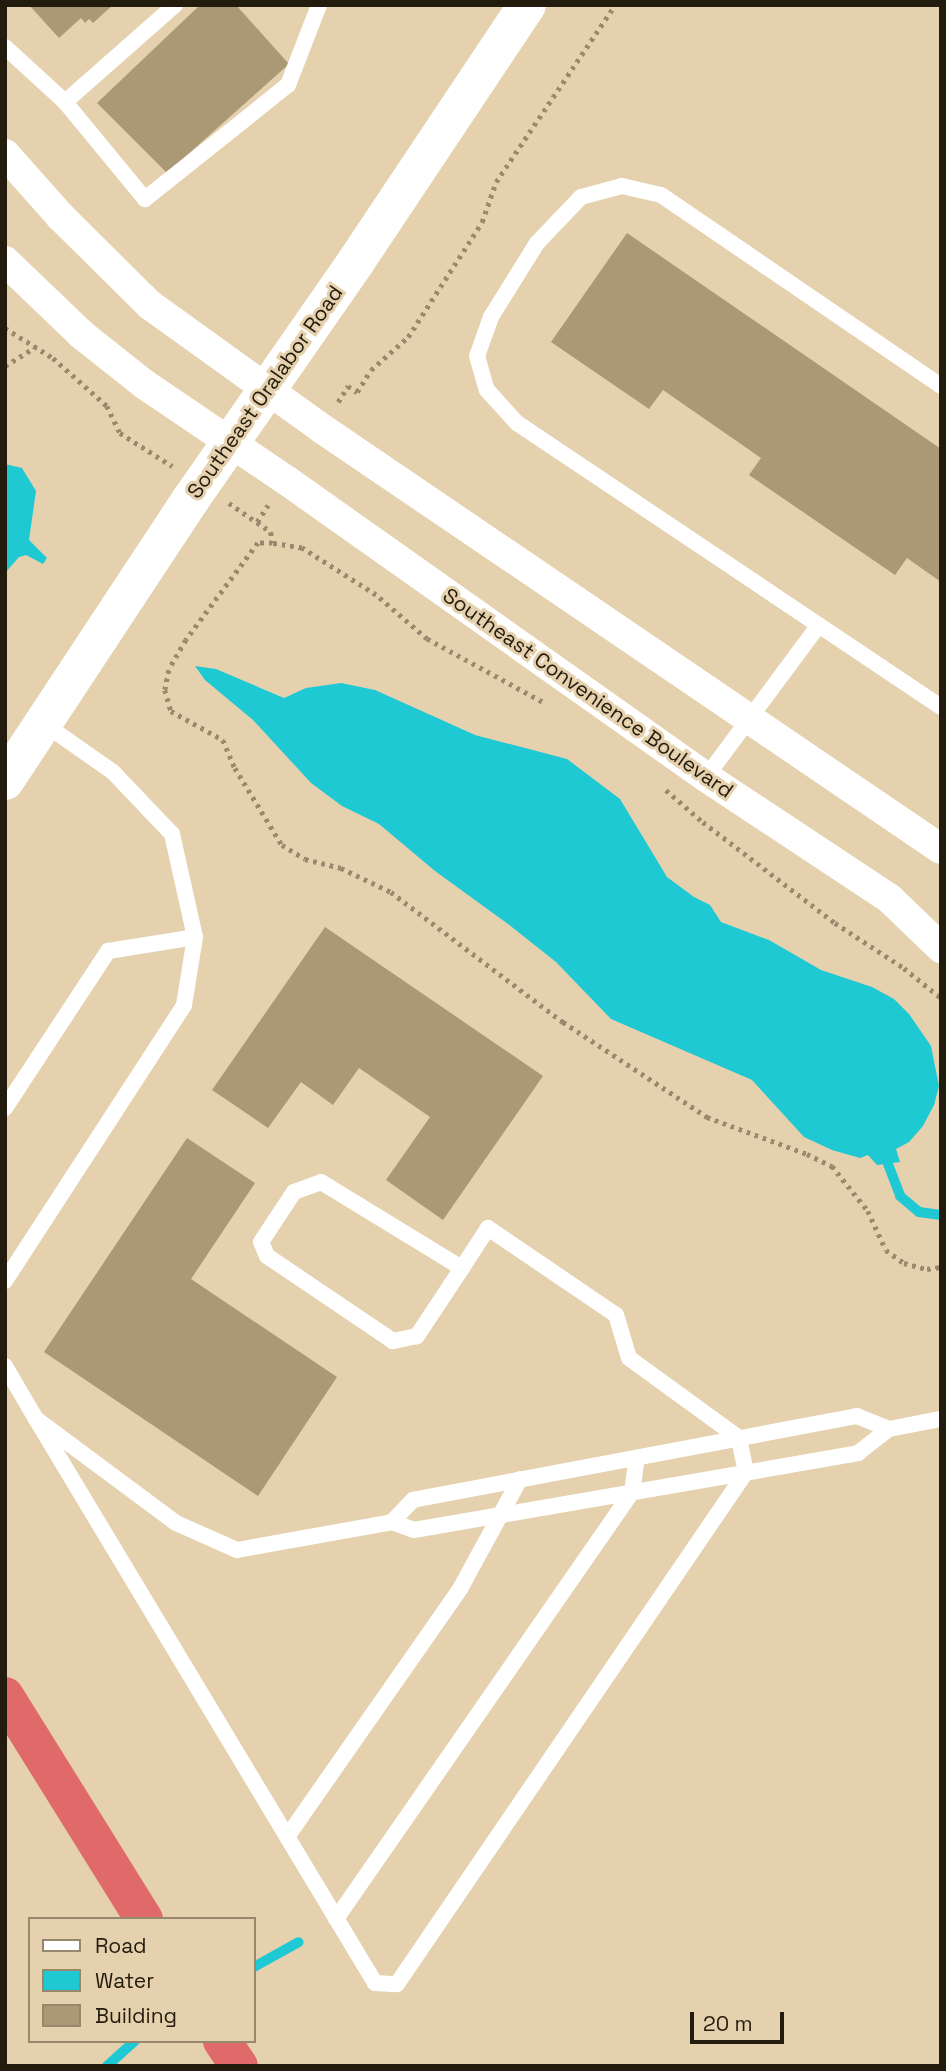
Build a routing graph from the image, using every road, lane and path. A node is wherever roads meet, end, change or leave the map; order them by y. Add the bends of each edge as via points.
1 (175, 5) edge
2 (318, 5) edge
3 (527, 5) edge
4 (615, 5) edge
5 (5, 47) edge
6 (65, 102) junction
7 (5, 154) edge
8 (5, 261) edge
9 (5, 328) edge
10 (36, 347) junction
11 (5, 366) edge
12 (941, 386) edge
13 (266, 389) junction
14 (321, 428) junction
15 (230, 442) junction
16 (286, 480) junction
17 (202, 484) junction
18 (257, 522) junction
19 (271, 543) junction
20 (819, 625) junction
21 (548, 706) dead end
22 (941, 707) edge
23 (750, 719) junction
24 (43, 723) junction
25 (706, 777) junction
26 (5, 781) edge
27 (661, 786) dead end
28 (941, 849) edge
29 (195, 937) junction
30 (941, 948) edge
31 (941, 999) edge
32 (5, 1108) edge
33 (941, 1266) edge
34 (462, 1268) junction
35 (5, 1281) edge
36 (5, 1366) edge
37 (36, 1419) junction
38 (941, 1419) edge
39 (889, 1429) junction
40 (739, 1438) junction
41 (637, 1458) junction
42 (746, 1472) junction
43 (520, 1479) junction
44 (632, 1492) junction
45 (500, 1515) junction
46 (392, 1522) junction
47 (5, 1696) edge
48 (287, 1837) junction
49 (143, 1917) edge
50 (336, 1919) junction
51 (223, 2043) edge
52 (239, 2066) edge

1 - 6 lane
2 - 6 lane via 288,85 145,200
3 - 13 main road, Southeast Oralabor Road
4 - 14 path via 496,182 482,222 408,337 371,370 357,392 348,386
5 - 6 lane
7 - 13 street via 150,305
8 - 15 street, Southeast Convenience Boulevard via 81,334 144,384
9 - 10 path
10 - 11 path
10 - 17 path via 107,406 120,433
12 - 20 lane via 661,195 622,186 581,197 537,243 491,317 477,356 487,390 517,423
13 - 14 street
13 - 15 main road, Southeast Oralabor Road
14 - 23 street
15 - 16 street, Southeast Convenience Boulevard
15 - 17 main road, Southeast Oralabor Road
16 - 18 path
16 - 25 street, Southeast Convenience Boulevard
17 - 18 path
17 - 24 main road, Southeast Oralabor Road
18 - 19 path via 271,532
19 - 21 path via 302,548 376,595 427,639
19 - 33 path via 258,543 186,640 169,670 165,690 171,711 223,740 282,845 305,859 341,868 391,892 563,1021 707,1117 832,1166 868,1211 886,1250 904,1263 927,1269
20 - 22 lane
20 - 23 lane
23 - 25 lane
23 - 28 street
24 - 26 main road, Southeast Oralabor Road
24 - 29 lane via 113,772 172,834
25 - 30 street, Southeast Convenience Boulevard via 890,899
27 - 31 path via 835,923 904,968
29 - 32 lane via 108,951
29 - 35 lane via 184,1005
34 - 34 lane via 417,1336 393,1340 267,1256 261,1242 294,1192 321,1182
34 - 40 lane via 488,1228 616,1315 629,1358
36 - 37 lane
37 - 46 lane via 176,1523 237,1549
37 - 48 lane
38 - 39 lane
39 - 40 lane via 857,1416
39 - 42 lane via 858,1453
40 - 41 lane
40 - 42 lane
41 - 43 lane
41 - 44 lane
42 - 44 lane
42 - 50 lane via 397,1984 375,1983
43 - 45 lane
43 - 46 lane via 413,1500
44 - 45 lane
44 - 50 lane
45 - 46 lane via 414,1530
45 - 48 lane via 460,1589
47 - 49 highway
48 - 50 lane
51 - 52 highway

